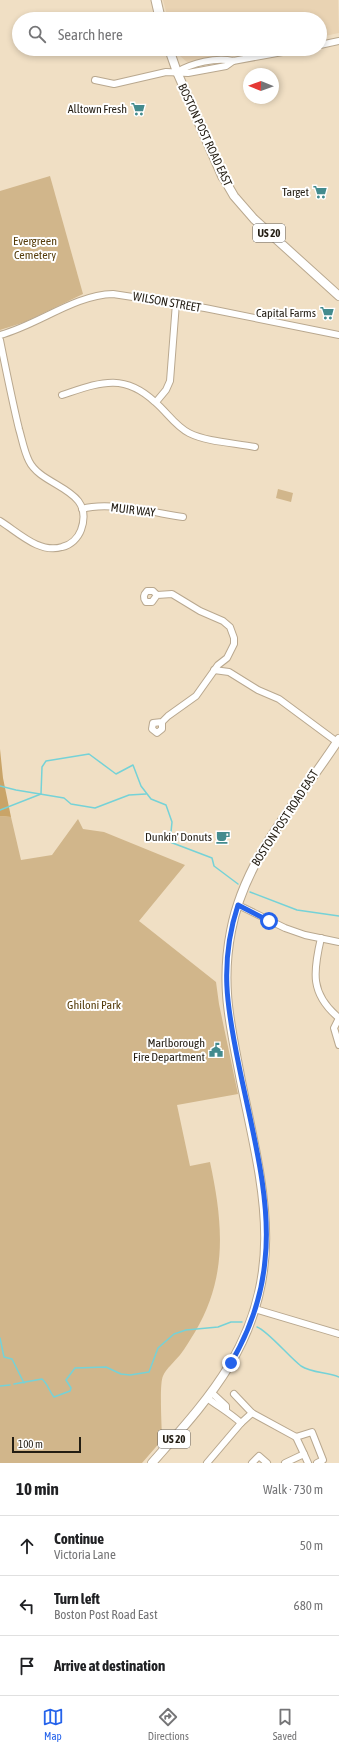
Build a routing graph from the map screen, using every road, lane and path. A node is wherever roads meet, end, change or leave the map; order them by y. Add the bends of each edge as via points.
1 (156, 0) edge
2 (159, 12) edge
3 (339, 41) edge
4 (327, 44) edge
5 (171, 56) edge
6 (260, 56) edge
7 (177, 72) junction
8 (95, 80) dead end
9 (198, 120) joint
10 (223, 177) joint
11 (339, 296) edge
12 (176, 303) junction
13 (0, 335) edge
14 (339, 335) edge
15 (0, 340) edge
16 (62, 395) dead end
17 (156, 402) junction
18 (255, 447) dead end
19 (82, 509) junction
20 (183, 517) dead end
21 (0, 521) edge
22 (157, 595) dead end
23 (228, 658) junction
24 (214, 670) junction
25 (229, 672) junction
26 (162, 722) dead end
27 (338, 740) edge
28 (238, 905) junction
29 (321, 938) junction
30 (339, 942) edge
31 (339, 1018) edge
32 (339, 1045) edge
33 (255, 1309) junction
34 (339, 1334) edge
35 (234, 1394) dead end
36 (209, 1395) junction
37 (252, 1413) junction
38 (240, 1423) junction
39 (296, 1437) junction
40 (304, 1454) junction
41 (152, 1463) edge
42 (207, 1463) edge
43 (252, 1463) edge
44 (267, 1463) edge
45 (285, 1463) edge
46 (308, 1463) edge
47 (317, 1463) edge

1 - 2 highway
3 - 4 street
5 - 7 main road, BOSTON POST ROAD EAST / US 20
6 - 7 street via 233,61 224,59 186,67
7 - 8 street via 166,72 113,84
7 - 9 main road, BOSTON POST ROAD EAST / US 20
9 - 10 highway, BOSTON POST ROAD EAST / US 20
10 - 11 main road, BOSTON POST ROAD EAST / US 20 via 234,196 254,220
12 - 13 street, WILSON STREET via 103,294 83,299
12 - 14 street, WILSON STREET
12 - 17 street via 170,381
15 - 19 street via 12,402 29,462 42,475 76,498
16 - 17 street via 115,382 127,384
17 - 18 street via 189,433
19 - 20 street, MUIR WAY via 93,506 107,507
19 - 21 street via 82,528 76,538 66,546 53,549 34,544
22 - 23 street via 172,594 230,627 234,644
23 - 24 street
23 - 25 street
24 - 25 street
24 - 26 street via 196,696
25 - 27 street via 258,690 279,699
27 - 28 main road, BOSTON POST ROAD EAST / US 20 via 269,839 249,875
28 - 29 street via 285,928
28 - 33 main road, BOSTON POST ROAD EAST / US 20 via 229,943 226,987 232,1036 265,1209 265,1261
29 - 30 street
29 - 31 street via 316,961 316,985 320,996
31 - 32 street via 334,1028
33 - 34 street
33 - 36 main road, BOSTON POST ROAD EAST / US 20 via 239,1348
35 - 37 street
36 - 38 street via 222,1410 226,1410
36 - 41 main road, BOSTON POST ROAD EAST / US 20
37 - 38 street
37 - 39 street
38 - 42 street
39 - 40 street
39 - 47 street via 312,1432 323,1460
40 - 45 street
40 - 46 street
43 - 44 street via 258,1456

